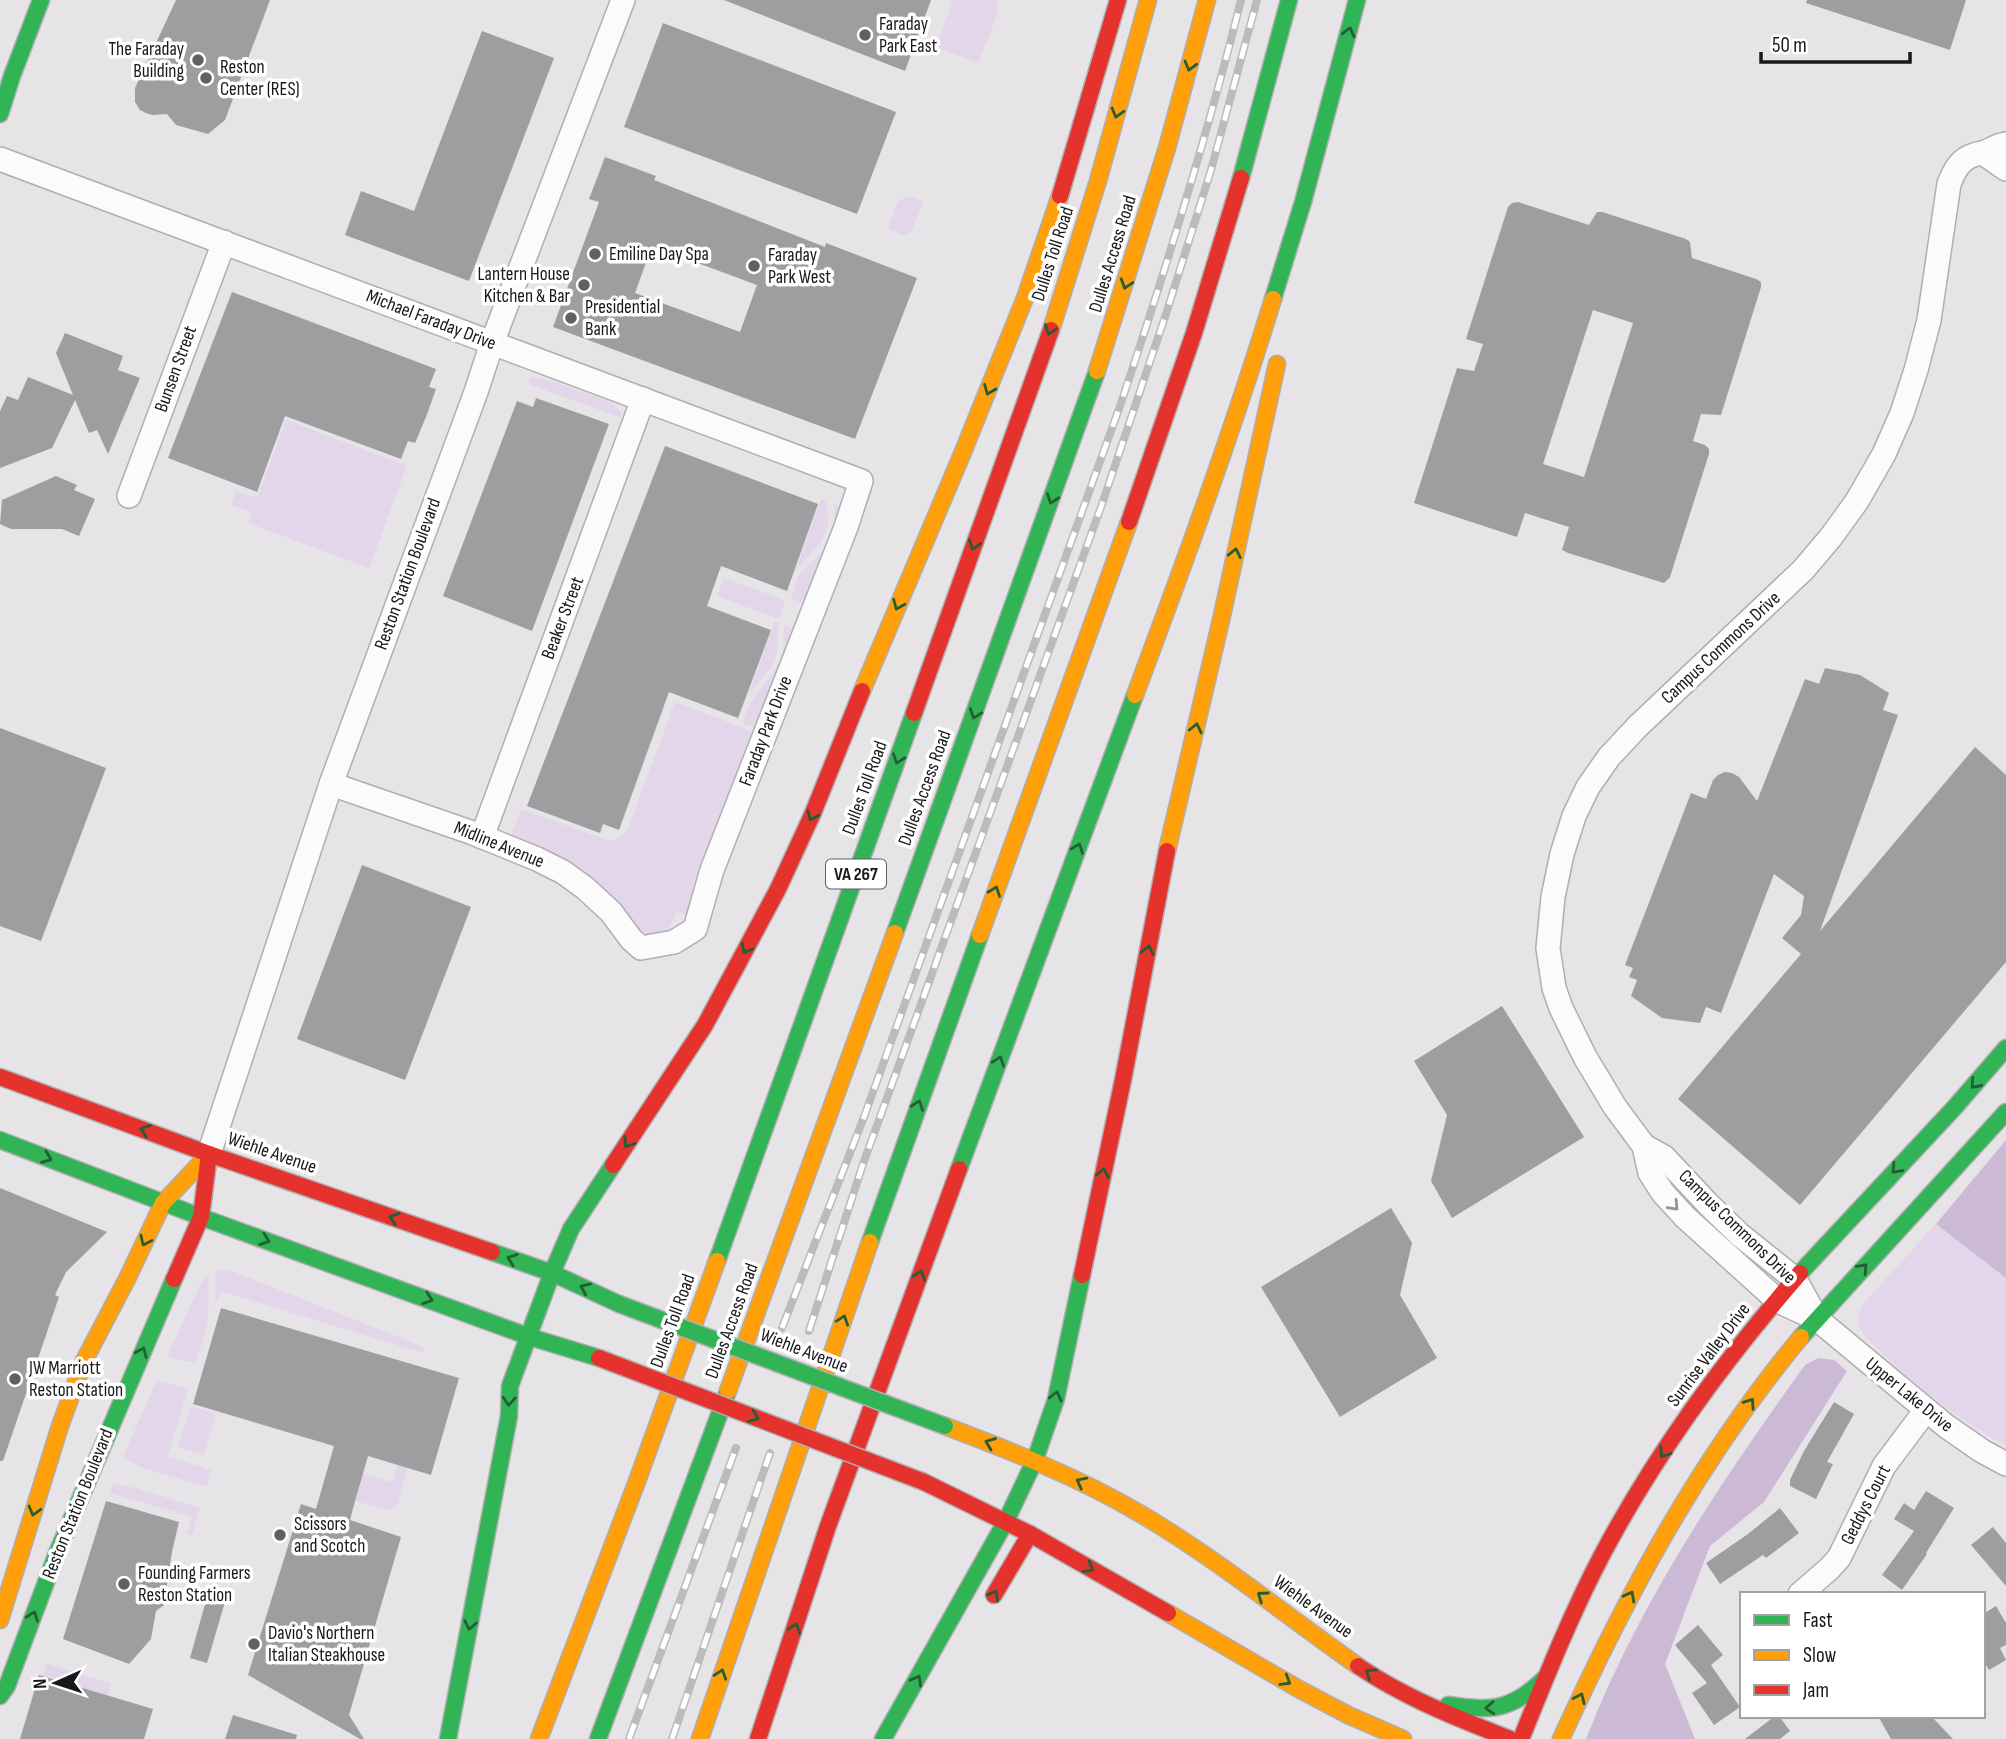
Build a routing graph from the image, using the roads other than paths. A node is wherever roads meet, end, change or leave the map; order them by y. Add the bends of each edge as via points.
1 (41, 0) edge
2 (623, 0) edge
3 (1118, 0) edge
4 (1148, 0) edge
5 (1207, 0) edge
6 (1289, 0) edge
7 (1357, 0) edge
8 (1341, 64) junction
9 (0, 114) edge
10 (2006, 144) edge
11 (1983, 153) junction
12 (0, 159) edge
13 (2006, 169) edge
14 (224, 242) junction
15 (1295, 281) dead end
16 (492, 342) junction
17 (1280, 348) dead end
18 (643, 399) junction
19 (861, 481) joint
20 (129, 496) dead end
21 (331, 784) junction
22 (482, 837) junction
23 (641, 948) joint
24 (2006, 1048) edge
25 (0, 1077) edge
26 (2006, 1112) edge
27 (0, 1140) edge
28 (1644, 1146) junction
29 (209, 1154) junction
30 (163, 1203) junction
31 (201, 1217) junction
32 (552, 1273) junction
33 (1795, 1279) junction
34 (1778, 1301) junction
35 (1817, 1319) junction
36 (530, 1337) junction
37 (75, 1383) junction
38 (1926, 1410) junction
39 (80, 1423) dead end
40 (1035, 1461) junction
41 (2006, 1464) edge
42 (1006, 1521) junction
43 (1030, 1534) junction
44 (8, 1570) edge
45 (46, 1581) junction
46 (1802, 1592) edge
47 (986, 1610) dead end
48 (0, 1620) edge
49 (1547, 1675) junction
50 (0, 1696) edge
51 (1412, 1699) junction
52 (448, 1739) edge
53 (539, 1739) edge
54 (598, 1739) edge
55 (700, 1739) edge
56 (758, 1739) edge
57 (883, 1739) edge
58 (1403, 1739) edge
59 (1510, 1739) edge
60 (1521, 1739) edge
61 (1561, 1739) edge

1 - 9 main road
2 - 16 street, Reston Station Boulevard
3 -> 32 main road via 1025,298 813,813 705,1026 571,1228
4 -> 53 main road, Dulles Toll Road / VA 267 via 1053,324 636,1485
5 -> 54 main road, Dulles Access Road via 1160,173 1090,392 756,1318
55 -> 6 main road via 788,1474 1192,339 1237,196
8 -> 7 main road
8 - 15 main road
56 -> 8 main road via 828,1526 1241,404
10 - 11 street, Campus Commons Drive
11 - 13 street
11 - 28 street, Campus Commons Drive via 1962,161 1949,184 1929,320 1916,370 1890,442 1857,501 1803,570 1609,757 1574,816 1549,924 1554,988 1585,1057
12 - 14 street, Michael Faraday Drive
14 - 16 street, Michael Faraday Drive
14 - 20 street, Bunsen Street
16 - 18 street, Michael Faraday Drive
16 - 21 street, Reston Station Boulevard
40 -> 17 main road via 1056,1399 1165,860
18 - 19 street, Michael Faraday Drive
18 - 22 street, Beaker Street
19 - 23 street, Faraday Park Drive via 712,870 695,929 674,942
21 - 22 street, Midline Avenue
21 - 29 street, Reston Station Boulevard
22 - 23 street, Midline Avenue via 563,872 611,912
24 -> 33 main road, Sunrise Valley Drive
29 -> 25 main road, Wiehle Avenue
35 -> 26 main road
27 -> 30 main road
28 - 33 street, Campus Commons Drive via 1664,1157 1740,1235
28 -> 34 street, Campus Commons Drive via 1650,1173 1663,1193
29 - 30 main road, Reston Station Boulevard
29 - 31 main road, Reston Station Boulevard
32 -> 29 main road, Wiehle Avenue
30 - 31 main road
30 -> 37 main road, Reston Station Boulevard
31 -> 36 main road
45 -> 31 main road, Reston Station Boulevard via 89,1460
32 - 36 main road
40 -> 32 main road, Wiehle Avenue, bridge via 619,1304
33 - 34 main road, Sunrise Valley Drive
33 - 35 street, Campus Commons Drive
34 - 35 street, Campus Commons Drive
34 -> 49 main road, Sunrise Valley Drive via 1698,1402 1618,1527 1581,1596
35 - 38 street, Upper Lake Drive
61 -> 35 main road via 1630,1595 1701,1473 1756,1393
36 -> 42 main road, bridge via 599,1358 924,1482
36 -> 52 main road via 510,1386 509,1416
37 - 39 main road
37 -> 44 main road, Reston Station Boulevard
38 - 41 street, Upper Lake Drive
38 - 46 street, Geddys Court via 1884,1466 1839,1558
40 - 42 main road
51 -> 40 main road, Wiehle Avenue via 1139,1513
42 - 43 main road
57 -> 42 main road
47 -> 43 main road
43 -> 58 main road via 1297,1688
44 - 45 street
44 - 48 main road, Reston Station Boulevard
50 -> 45 main road, Reston Station Boulevard
49 -> 51 main road via 1527,1696 1501,1707 1465,1708
49 - 60 main road, Sunrise Valley Drive
51 - 59 main road, Wiehle Avenue

